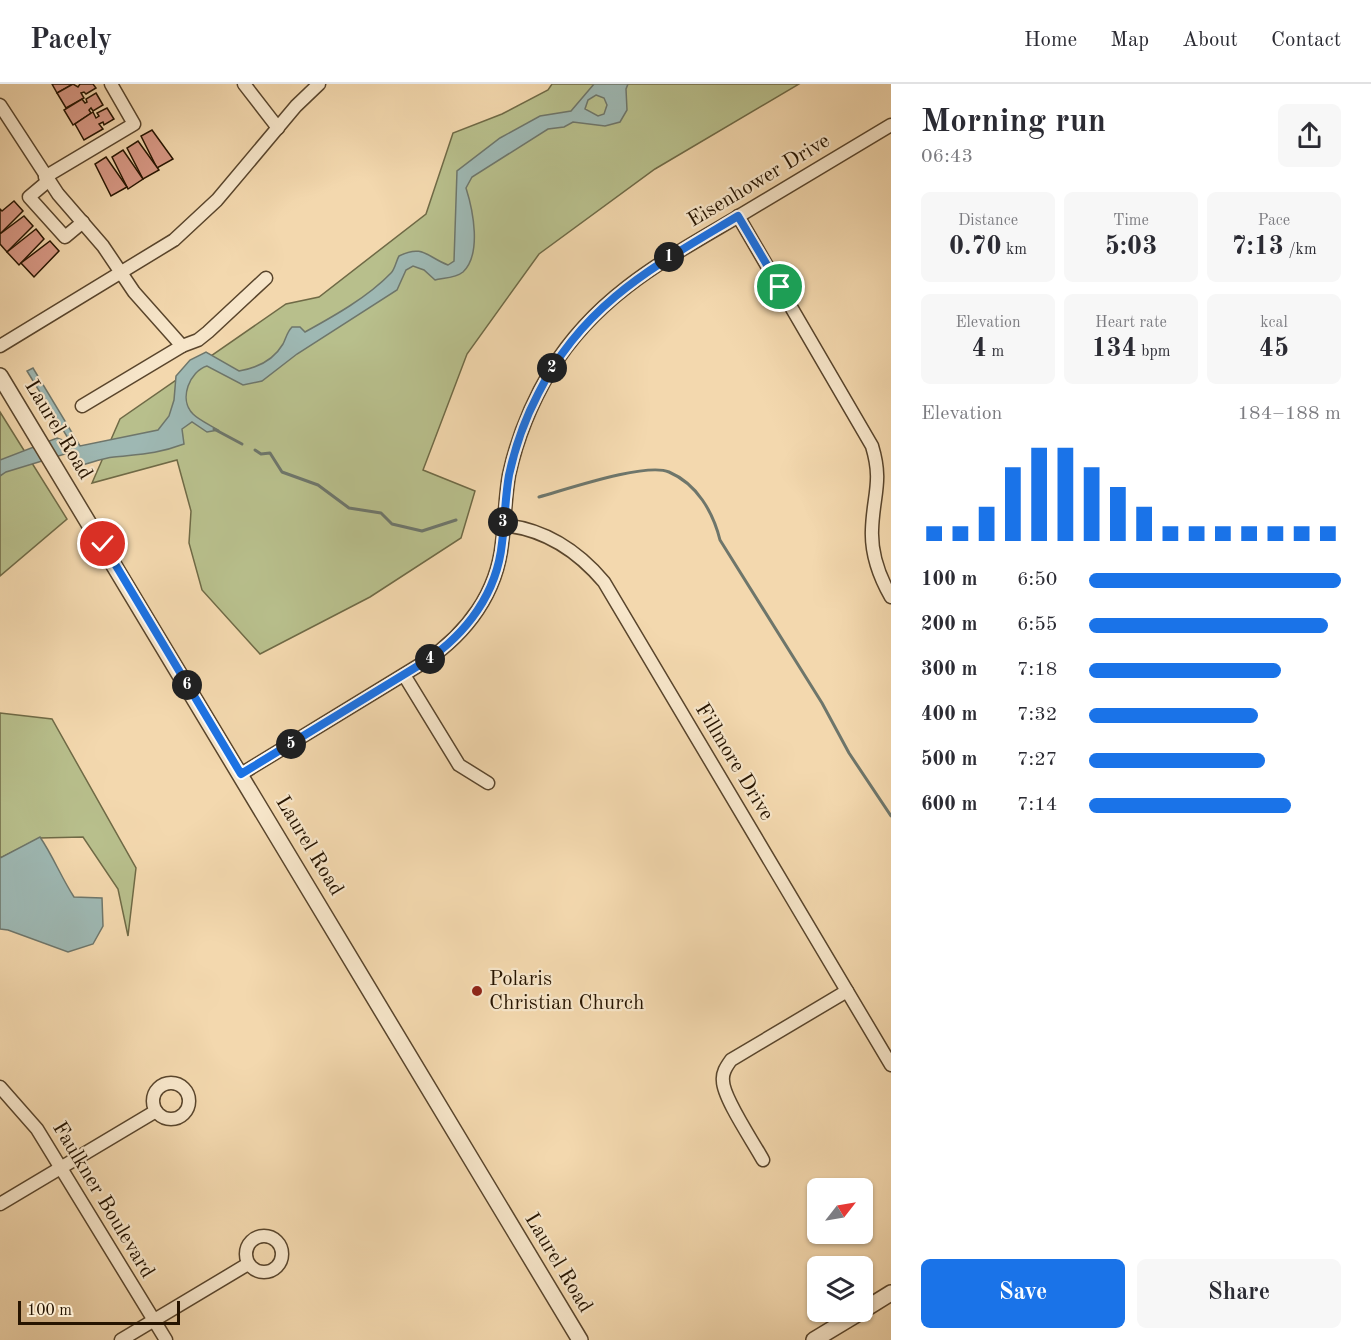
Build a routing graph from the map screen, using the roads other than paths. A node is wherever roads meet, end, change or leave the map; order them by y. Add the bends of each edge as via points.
1 (111, 84) edge
2 (244, 84) edge
3 (319, 84) edge
4 (0, 105) edge
5 (4, 122) edge
6 (891, 125) edge
7 (278, 128) junction
8 (47, 179) junction
9 (738, 216) junction
10 (83, 222) junction
11 (121, 274) junction
12 (266, 278) dead end
13 (0, 346) edge
14 (182, 346) junction
15 (0, 376) edge
16 (81, 406) dead end
17 (503, 525) junction
18 (891, 597) edge
19 (404, 675) junction
20 (241, 774) junction
21 (488, 783) dead end
22 (847, 991) junction
23 (891, 1065) edge
24 (0, 1087) edge
25 (156, 1111) dead end
26 (763, 1160) dead end
27 (62, 1167) junction
28 (0, 1204) edge
29 (248, 1264) dead end
30 (891, 1293) edge
31 (873, 1304) edge
32 (154, 1320) junction
33 (844, 1322) edge
34 (121, 1340) edge
35 (166, 1340) edge
36 (580, 1340) edge
37 (814, 1340) edge

1 - 8 street via 134,124
2 - 7 street
3 - 7 street
4 - 5 street
5 - 8 street
6 - 9 street, Eisenhower Drive
7 - 11 street via 196,221
8 - 10 street
8 - 10 street via 28,197 65,237
9 - 17 street, Eisenhower Drive via 627,285 568,345 526,420 510,474
9 - 18 street via 872,446 878,477 873,548
10 - 11 street
11 - 13 street
11 - 14 street
12 - 14 street via 198,340
14 - 16 street
15 - 20 street, Laurel Road
17 - 19 street, Eisenhower Drive via 499,563 482,604 457,637
17 - 22 street, Fillmore Drive via 530,530 566,546 604,582
19 - 20 street, Eisenhower Drive
19 - 21 street via 459,765
20 - 36 street, Laurel Road
22 - 23 street, Fillmore Drive
22 - 26 street via 731,1060 726,1068 724,1090
24 - 27 street, Faulkner Boulevard via 30,1118
25 - 27 street
27 - 28 street
27 - 32 street, Faulkner Boulevard
29 - 32 street
30 - 31 street
32 - 34 street
32 - 35 street, Faulkner Boulevard
33 - 37 street

